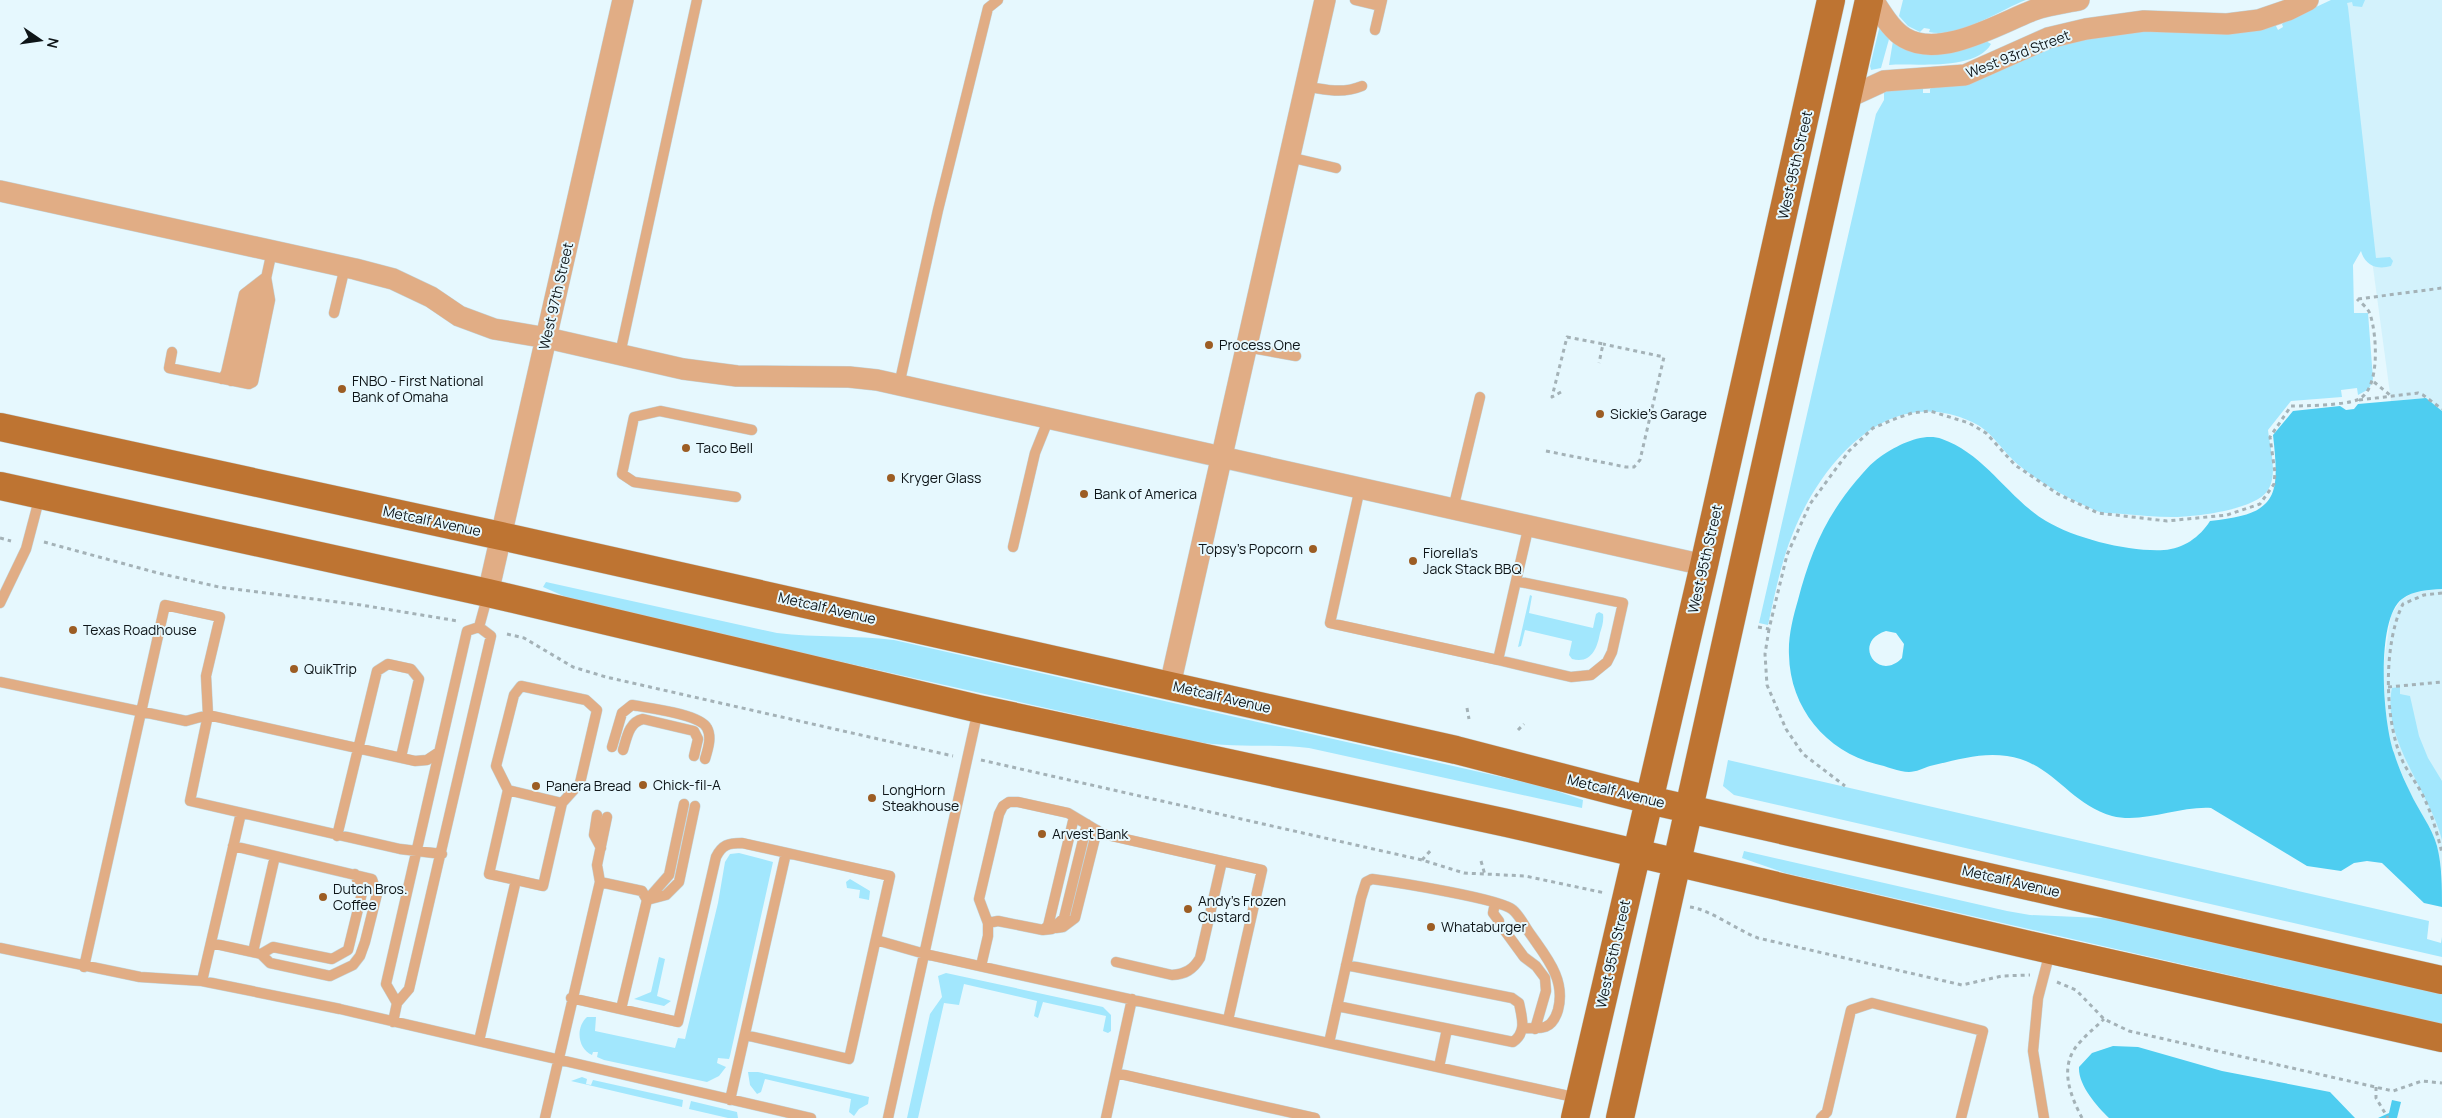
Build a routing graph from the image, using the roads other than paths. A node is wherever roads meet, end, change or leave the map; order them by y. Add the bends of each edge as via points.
1 (623, 0) edge
2 (697, 0) edge
3 (998, 0) edge
4 (1325, 0) edge
5 (1355, 0) edge
6 (1831, 0) edge
7 (1869, 0) edge
8 (1873, 0) edge
9 (2079, 0) edge
10 (2308, 0) edge
11 (1381, 3) edge
12 (2019, 16) junction
13 (1375, 30) dead end
14 (2031, 46) junction
15 (1306, 86) junction
16 (1362, 86) dead end
17 (1847, 98) junction
18 (1289, 157) junction
19 (1336, 168) dead end
20 (0, 191) edge
21 (272, 251) junction
22 (344, 267) junction
23 (266, 277) junction
24 (334, 313) dead end
25 (546, 338) junction
26 (1246, 347) junction
27 (172, 352) dead end
28 (620, 354) junction
29 (1296, 356) dead end
30 (231, 381) junction
31 (898, 385) junction
32 (1480, 397) dead end
33 (1049, 418) junction
34 (0, 427) edge
35 (752, 430) dead end
36 (1221, 457) junction
37 (0, 486) edge
38 (1360, 488) junction
39 (40, 495) junction
40 (736, 497) dead end
41 (1453, 508) junction
42 (1529, 525) junction
43 (501, 536) junction
44 (1013, 547) dead end
45 (1704, 565) junction
46 (1516, 581) junction
47 (488, 593) junction
48 (0, 603) edge
49 (479, 626) junction
50 (1498, 660) junction
51 (0, 682) edge
52 (1170, 686) junction
53 (978, 709) junction
54 (140, 712) junction
55 (208, 715) junction
56 (612, 747) dead end
57 (358, 748) junction
58 (624, 750) dead end
59 (439, 752) junction
60 (694, 756) dead end
61 (401, 757) junction
62 (705, 759) dead end
63 (508, 790) junction
64 (1649, 800) junction
65 (562, 804) junction
66 (684, 804) dead end
67 (695, 806) dead end
68 (1688, 808) junction
69 (241, 812) junction
70 (597, 815) dead end
71 (1074, 817) junction
72 (608, 818) dead end
73 (1087, 824) junction
74 (1097, 830) junction
75 (337, 836) junction
76 (233, 846) junction
77 (601, 848) junction
78 (418, 850) junction
79 (1637, 852) junction
80 (786, 853) junction
81 (442, 854) junction
82 (275, 856) junction
83 (1222, 861) junction
84 (1677, 862) junction
85 (355, 874) junction
86 (516, 880) junction
87 (600, 882) junction
88 (647, 900) junction
89 (1494, 903) junction
90 (1499, 921) dead end
91 (988, 923) junction
92 (1048, 929) junction
93 (1505, 931) dead end
94 (876, 940) junction
95 (211, 943) junction
96 (0, 948) edge
97 (2051, 950) junction
98 (257, 954) junction
99 (925, 954) junction
100 (1116, 962) dead end
101 (1346, 965) junction
102 (981, 966) junction
103 (84, 967) junction
104 (2442, 980) edge
105 (202, 981) junction
106 (572, 998) junction
107 (1132, 999) junction
108 (397, 1003) junction
109 (1337, 1006) junction
110 (621, 1009) junction
111 (1228, 1020) junction
112 (393, 1022) junction
113 (1523, 1028) junction
114 (1535, 1029) junction
115 (1447, 1030) junction
116 (745, 1035) junction
117 (2442, 1038) edge
118 (480, 1041) junction
119 (1329, 1043) junction
120 (558, 1060) junction
121 (1439, 1067) junction
122 (1116, 1073) junction
123 (730, 1100) junction
124 (1577, 1108) edge
125 (545, 1118) edge
126 (811, 1118) edge
127 (888, 1118) edge
128 (1106, 1118) edge
129 (1315, 1118) edge
130 (1620, 1118) edge
131 (1821, 1118) edge
132 (1961, 1118) edge
133 (2044, 1118) edge

1 - 25 street, West 97th Street
2 - 28 lane
3 - 31 lane via 988,8
4 - 15 street
5 - 11 lane
6 - 45 main road, West 95th Street
7 - 17 main road
8 - 12 street via 1887,20 1906,38 1930,45 1963,40
9 - 12 street
10 - 14 street, West 93rd Street via 2259,20 2227,24 2144,21 2108,24 2048,38
11 - 13 lane
12 - 14 street
14 - 17 street, West 93rd Street via 1965,75 1884,81
15 - 16 lane via 1350,91
15 - 18 street
17 - 68 main road
18 - 19 lane
18 - 26 street
20 - 21 street
21 - 22 street
21 - 23 lane
22 - 24 lane
22 - 25 street via 393,279 431,297 459,316 494,329
23 - 30 lane via 244,379
23 - 30 lane via 244,294 226,373
23 - 30 lane via 270,300 253,382
25 - 28 street
25 - 43 street, West 97th Street
26 - 29 lane
26 - 36 street
27 - 30 lane via 169,368
28 - 31 street via 684,369 737,376 850,377
31 - 33 street
32 - 41 lane
33 - 36 street
33 - 44 lane via 1035,453
34 - 43 main road, Metcalf Avenue
35 - 40 lane via 660,411 634,417 622,474 634,482
36 - 38 street
36 - 52 street
37 - 39 main road
38 - 41 street
38 - 50 lane via 1330,623
39 - 47 main road
39 - 48 lane via 26,549
41 - 42 street
42 - 45 street
42 - 46 lane
43 - 47 street, West 97th Street
43 - 52 main road, Metcalf Avenue
45 - 64 main road, West 95th Street
46 - 50 lane
46 - 50 lane via 1623,603 1617,635 1607,662 1592,675 1571,677
47 - 49 lane
47 - 53 main road
49 - 59 lane via 467,631
49 - 81 lane via 492,636
51 - 54 lane
52 - 64 main road, Metcalf Avenue via 1456,750
53 - 79 main road
53 - 99 lane
54 - 55 lane via 186,722
54 - 55 lane via 165,605 220,618 206,676
54 - 103 lane
55 - 57 lane
55 - 69 lane via 190,801
56 - 62 lane via 622,713 632,705 700,720 709,734
57 - 61 lane
57 - 61 lane via 377,671 388,664 411,669 419,679
57 - 75 lane
58 - 60 lane via 632,726 643,719 694,731 698,739
59 - 61 lane via 427,760
59 - 78 lane
63 - 65 lane
63 - 65 lane via 496,766 514,695 521,686 586,700 597,710 593,729 580,783
63 - 86 lane via 489,874
64 - 68 main road, Metcalf Avenue
64 - 79 main road, West 95th Street
65 - 86 lane via 543,886
66 - 88 lane via 669,876
67 - 88 lane via 679,882 666,895
68 - 84 main road
68 - 104 main road, Metcalf Avenue
69 - 75 lane
69 - 76 lane
70 - 77 lane via 594,835
71 - 73 lane
71 - 91 lane via 1018,802 1003,806 979,899
71 - 92 lane
72 - 77 lane
73 - 74 lane
73 - 92 lane via 1064,918
74 - 83 lane
74 - 92 lane via 1075,918 1063,927
75 - 78 lane
76 - 82 lane
76 - 95 lane
77 - 87 lane via 597,865
78 - 81 lane
78 - 108 lane via 386,984
79 - 84 main road
79 - 124 main road, West 95th Street
80 - 94 lane via 890,876
80 - 110 lane via 742,843 721,847 678,1022
80 - 116 lane
81 - 108 lane via 410,990
82 - 85 lane
82 - 98 lane
83 - 100 lane via 1200,958 1195,967 1172,975
83 - 111 lane via 1262,870
84 - 97 main road
84 - 130 main road
85 - 98 lane via 362,894 348,950 332,959 273,947
85 - 98 lane via 372,879 376,894 365,942 353,965 330,976 270,963
86 - 118 lane
87 - 88 lane via 642,891
87 - 106 lane
88 - 110 lane
89 - 90 lane via 1493,912
89 - 101 lane via 1372,879 1366,882 1361,898
89 - 114 lane via 1512,909 1556,972 1560,983 1562,993 1554,1021 1551,1025
91 - 92 lane via 998,921
91 - 102 lane
93 - 114 lane via 1545,978 1546,991
94 - 99 lane
94 - 116 lane via 849,1059
95 - 98 lane
95 - 105 lane
96 - 103 lane
97 - 117 main road
97 - 133 lane via 2042,977 2033,1051
99 - 102 lane
99 - 127 lane
101 - 109 lane
101 - 113 lane via 1512,998 1519,1003
102 - 107 lane
103 - 105 lane via 140,978
105 - 112 lane via 340,1008
106 - 110 lane
106 - 120 lane
107 - 111 lane
107 - 122 lane
108 - 112 lane
109 - 115 lane
109 - 119 lane
111 - 119 lane
112 - 118 lane
113 - 114 lane
113 - 115 lane via 1520,1037 1513,1042
115 - 121 lane
116 - 123 lane
118 - 120 lane
119 - 121 lane
120 - 123 lane
120 - 125 lane
121 - 124 lane
122 - 128 lane
122 - 129 lane
123 - 126 lane
131 - 132 lane via 1828,1112 1851,1010 1872,1003 1983,1031

